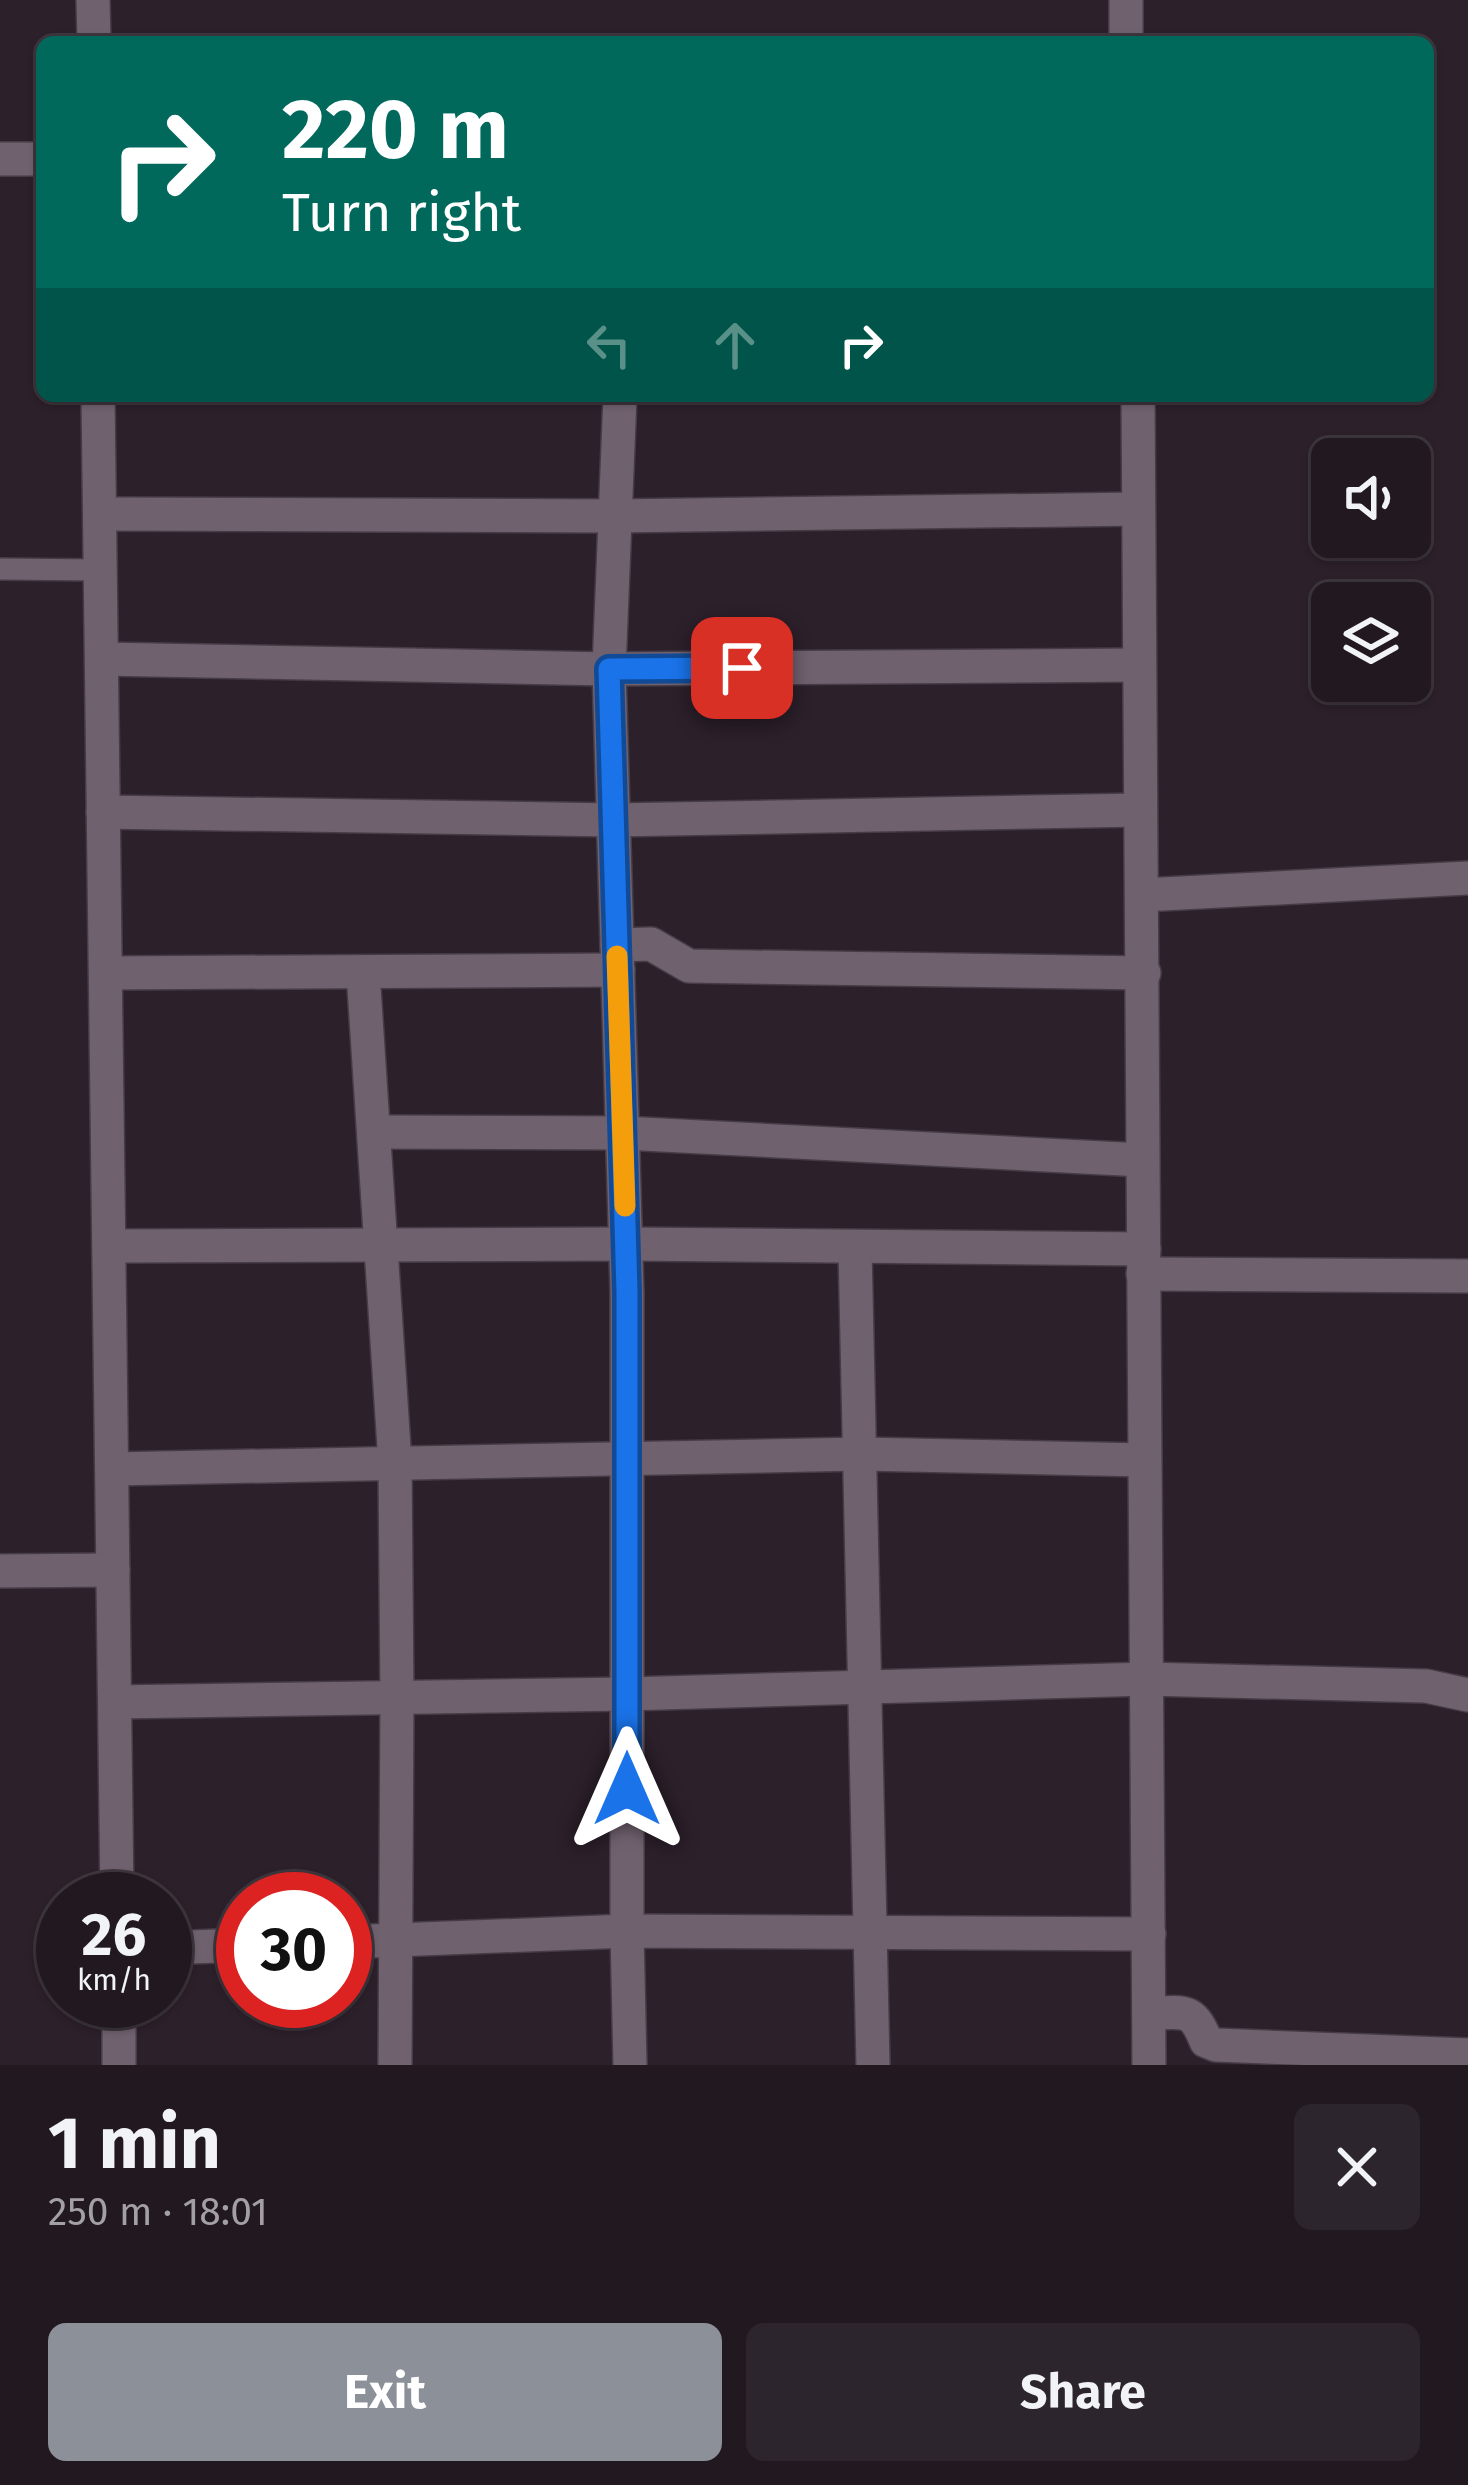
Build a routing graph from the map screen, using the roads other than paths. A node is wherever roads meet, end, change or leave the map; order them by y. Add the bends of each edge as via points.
1 (93, 0) edge
2 (1126, 0) edge
3 (94, 36) edge
4 (1126, 36) edge
5 (0, 159) edge
6 (36, 159) edge
7 (98, 402) edge
8 (620, 402) edge
9 (1138, 402) edge
10 (1138, 509) junction
11 (100, 514) junction
12 (614, 516) junction
13 (0, 569) edge
14 (100, 570) junction
15 (102, 659) junction
16 (1139, 665) junction
17 (609, 669) junction
18 (1140, 810) junction
19 (103, 812) junction
20 (614, 820) junction
21 (1468, 878) edge
22 (1143, 895) junction
23 (617, 957) junction
24 (363, 972) junction
25 (106, 973) junction
26 (1144, 973) junction
27 (374, 1132) junction
28 (623, 1133) junction
29 (1142, 1160) junction
30 (626, 1244) junction
31 (109, 1246) junction
32 (381, 1246) junction
33 (855, 1248) junction
34 (1144, 1261) junction
35 (1468, 1276) edge
36 (861, 1454) junction
37 (627, 1458) junction
38 (1144, 1460) junction
39 (395, 1462) junction
40 (112, 1469) junction
41 (113, 1570) junction
42 (0, 1571) edge
43 (1147, 1679) junction
44 (862, 1687) junction
45 (627, 1694) junction
46 (1468, 1695) edge
47 (397, 1697) junction
48 (115, 1702) junction
49 (117, 1872) edge
50 (626, 1931) junction
51 (869, 1932) junction
52 (1149, 1934) junction
53 (396, 1940) junction
54 (372, 1941) edge
55 (1150, 2013) junction
56 (118, 2028) edge
57 (1468, 2055) edge
58 (119, 2065) edge
59 (395, 2065) edge
60 (630, 2065) edge
61 (873, 2065) edge
62 (1149, 2065) edge

1 - 3 street
2 - 4 street
5 - 6 street
7 - 11 street
8 - 12 street
9 - 10 street
10 - 12 street
10 - 16 street
11 - 12 street
11 - 14 street
12 - 17 street
13 - 14 lane
14 - 15 street
15 - 17 street
15 - 19 street
16 - 17 street
16 - 18 street
17 - 20 street
18 - 20 street
18 - 22 street
19 - 20 street
19 - 25 street
20 - 23 street
21 - 22 street
22 - 26 street
23 - 24 street
23 - 26 street via 651,944 689,966
23 - 28 street
24 - 25 street
24 - 27 street
25 - 31 street
26 - 29 street
27 - 28 street
27 - 32 street
28 - 29 street
28 - 30 street
29 - 34 street
30 - 32 street
30 - 33 street
30 - 37 street
31 - 32 street
31 - 40 street
32 - 39 street
33 - 34 street
33 - 36 street
34 - 35 street
34 - 38 street
36 - 37 street
36 - 38 street
36 - 44 street
37 - 39 street
37 - 45 street
38 - 43 street
39 - 40 street
39 - 47 street
40 - 41 street
41 - 42 street
41 - 48 street
43 - 44 street
43 - 46 street via 1426,1686
43 - 52 street
44 - 45 street
44 - 51 street
45 - 47 street
45 - 50 street
47 - 48 street
47 - 53 street
48 - 49 street
50 - 51 street
50 - 53 street
50 - 60 street
51 - 52 street
51 - 61 street
52 - 55 street
53 - 54 street
53 - 59 street
55 - 57 street via 1186,2013 1216,2045
55 - 62 street
56 - 58 street

